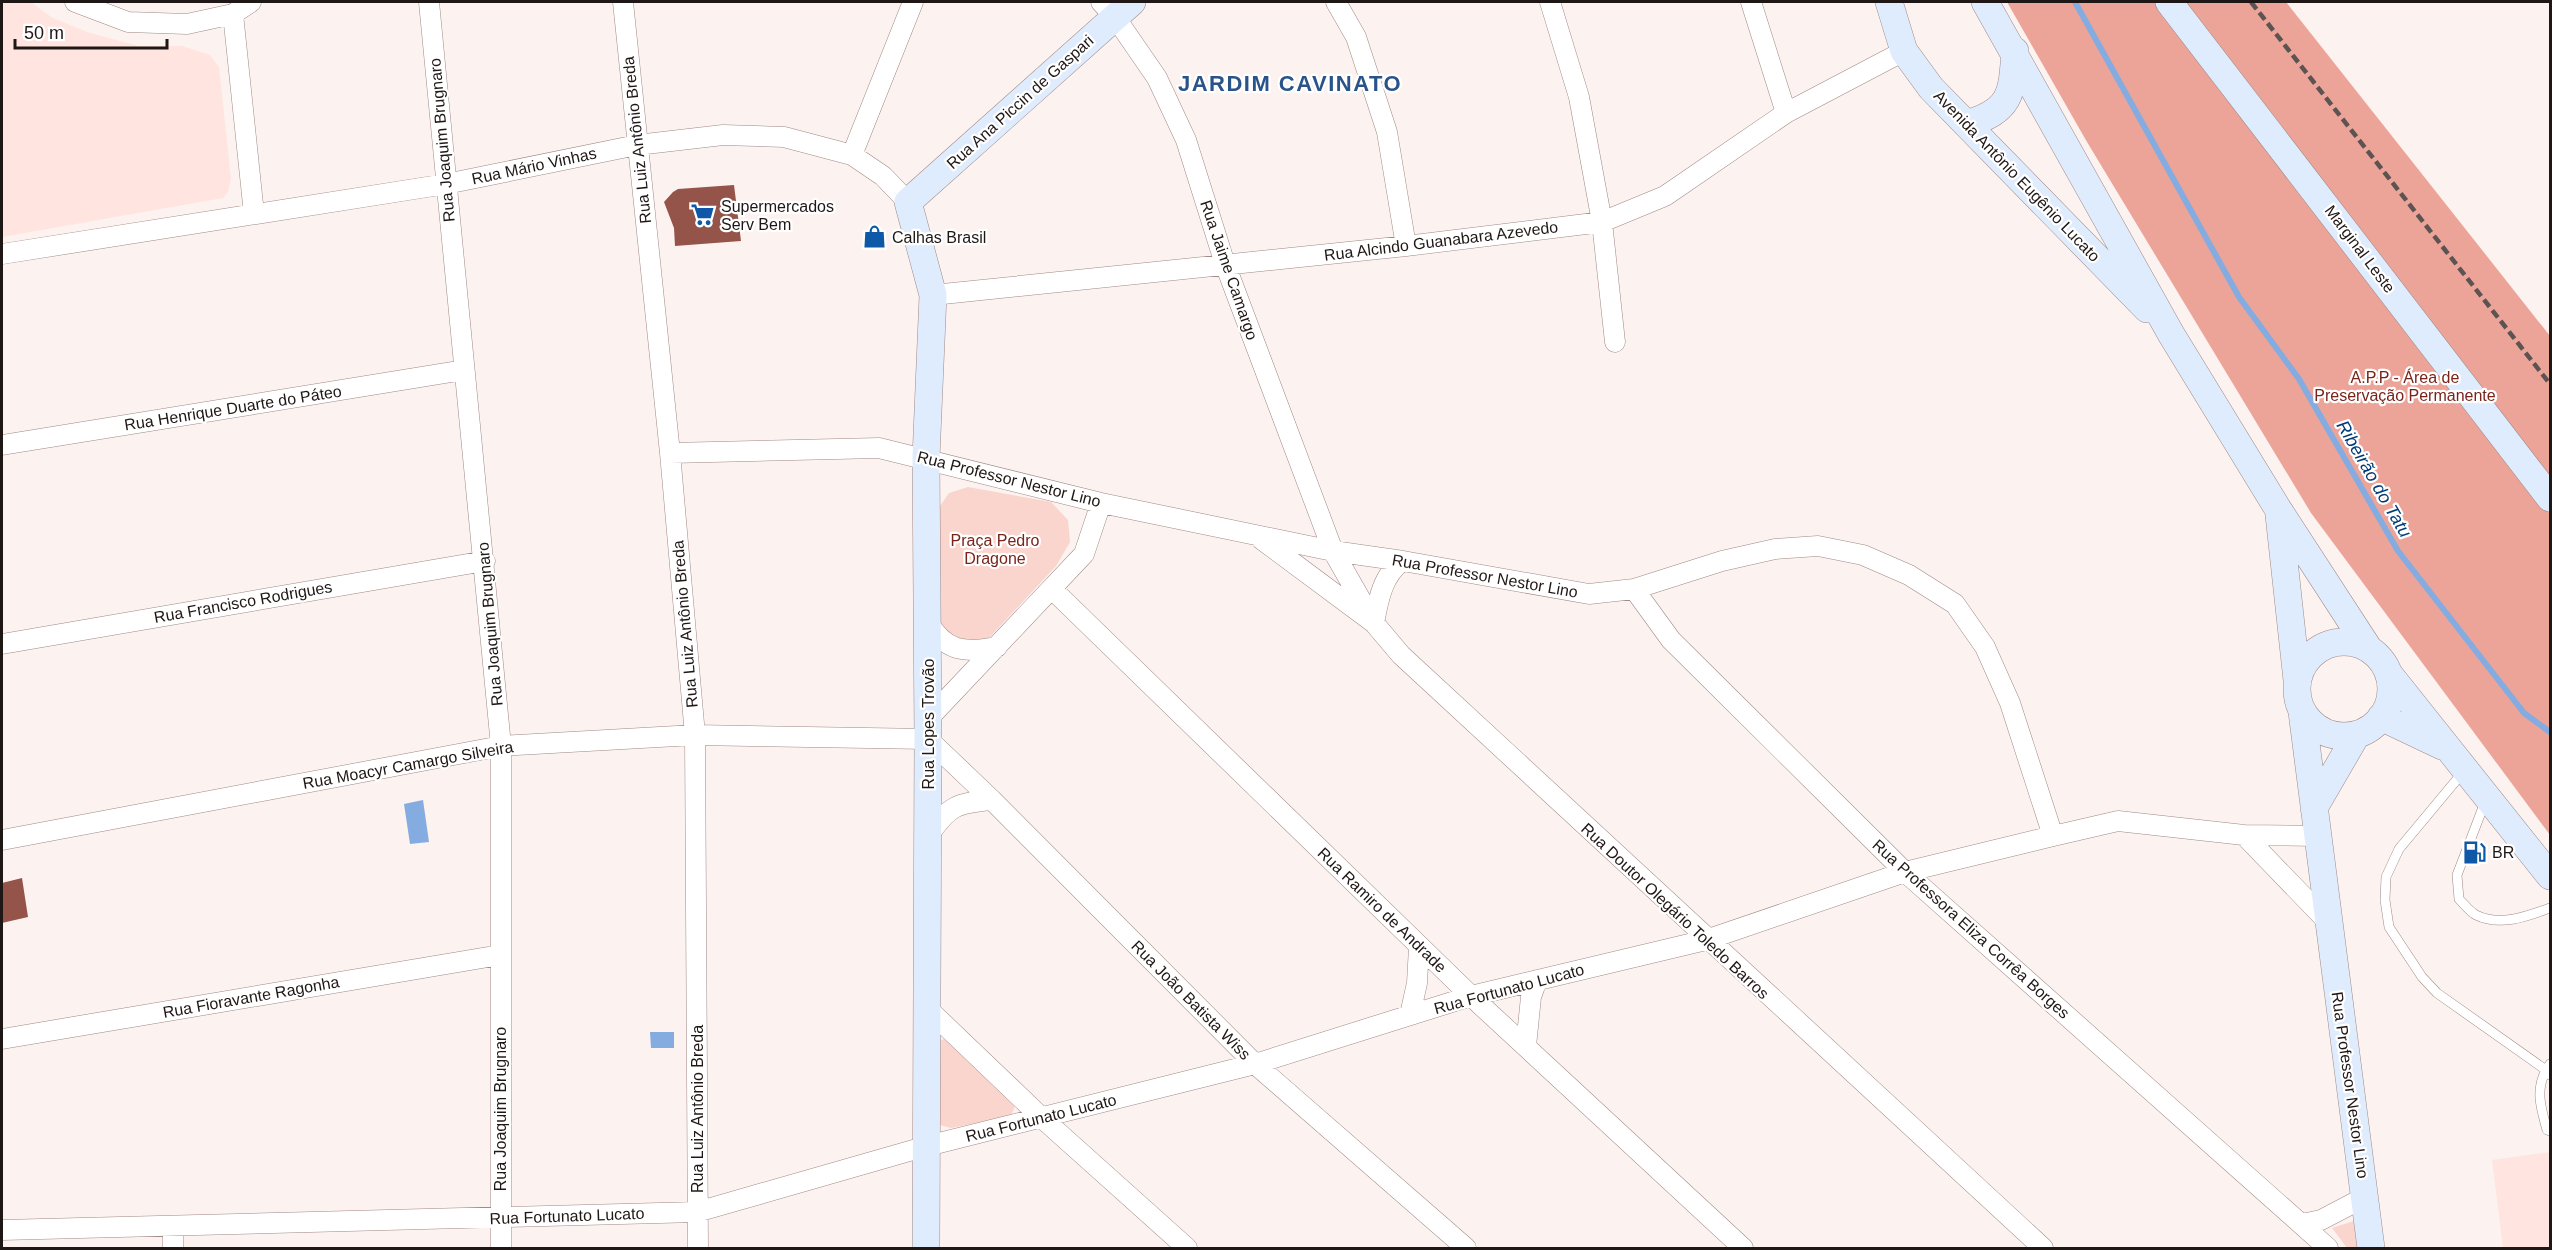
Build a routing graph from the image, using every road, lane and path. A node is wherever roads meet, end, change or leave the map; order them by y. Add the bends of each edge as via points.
1 (75, 2) edge
2 (251, 2) edge
3 (429, 2) edge
4 (623, 2) edge
5 (913, 2) edge
6 (1336, 2) edge
7 (1550, 2) edge
8 (1751, 2) edge
9 (1888, 2) edge
10 (1985, 2) edge
11 (2169, 2) edge
12 (1116, 7) edge
13 (233, 14) junction
14 (1904, 51) junction
15 (2015, 51) junction
16 (1786, 112) junction
17 (1966, 124) junction
18 (637, 145) junction
19 (852, 155) junction
20 (446, 184) junction
21 (908, 202) junction
22 (254, 214) junction
23 (1602, 222) junction
24 (1406, 246) junction
25 (2, 254) edge
26 (1225, 264) junction
27 (933, 295) junction
28 (2171, 334) junction
29 (1615, 342) dead end
30 (464, 370) junction
31 (2, 445) edge
32 (670, 453) junction
33 (926, 458) junction
34 (2550, 498) edge
35 (1101, 503) junction
36 (2278, 509) junction
37 (1256, 535) junction
38 (1333, 551) junction
39 (485, 561) junction
40 (1403, 561) junction
41 (1052, 589) junction
42 (1634, 589) junction
43 (927, 621) junction
44 (1374, 623) junction
45 (2, 644) edge
46 (997, 647) junction
47 (2369, 649) junction
48 (2389, 674) junction
49 (2297, 680) junction
50 (2302, 711) junction
51 (2381, 717) junction
52 (928, 729) junction
53 (2357, 734) junction
54 (695, 735) junction
55 (501, 746) junction
56 (2446, 747) junction
57 (2465, 770) junction
58 (2487, 797) junction
59 (992, 800) junction
60 (2314, 808) junction
61 (2244, 835) junction
62 (928, 836) junction
63 (2053, 836) junction
64 (2317, 836) junction
65 (2, 840) edge
66 (1905, 872) junction
67 (2550, 876) edge
68 (2550, 908) edge
69 (2328, 922) junction
70 (1706, 939) junction
71 (1419, 947) junction
72 (500, 954) junction
73 (1537, 980) junction
74 (1471, 996) junction
75 (928, 1009) junction
76 (1410, 1015) junction
77 (2, 1039) edge
78 (1526, 1046) junction
79 (1255, 1064) junction
80 (2549, 1070) edge
81 (1042, 1118) junction
82 (2550, 1131) edge
83 (927, 1146) junction
84 (2365, 1197) junction
85 (698, 1212) junction
86 (500, 1218) junction
87 (2302, 1224) junction
88 (173, 1226) junction
89 (2, 1230) edge
90 (173, 1248) edge
91 (501, 1248) edge
92 (698, 1248) edge
93 (926, 1248) edge
94 (1187, 1248) edge
95 (1466, 1248) edge
96 (1743, 1248) edge
97 (2043, 1248) edge
98 (2328, 1248) edge
99 (2371, 1248) edge

1 - 13 street via 128,22 187,24
2 - 13 street
3 - 20 street, Rua Joaquim Brugnaro
4 - 18 street, Rua Luiz Antônio Breda
5 - 19 street
6 - 24 street via 1356,37 1387,132
7 - 23 street via 1579,98
8 - 16 street
9 - 14 main road, Avenida Antônio Eugênio Lucato
10 - 15 main road, Avenida Antônio Eugênio Lucato
11 - 34 main road, Marginal Leste
12 - 21 main road, Rua Ana Piccin de Gaspari
12 - 26 street, Rua Jaime Camargo via 1158,78 1186,140
13 - 22 street
14 - 16 street, Rua Alcindo Guanabara Azevedo
14 - 17 main road, Avenida Antônio Eugênio Lucato via 1931,88
15 - 17 main road via 2010,96 1988,118
15 - 28 main road, Avenida Antônio Eugênio Lucato
16 - 23 street, Rua Alcindo Guanabara Azevedo via 1665,196
17 - 28 main road, Avenida Antônio Eugênio Lucato
18 - 19 street, Rua Mário Vinhas via 723,135 784,137
18 - 20 street, Rua Mário Vinhas
18 - 32 street, Rua Luiz Antônio Breda
19 - 21 street, Rua Mário Vinhas via 883,176
20 - 22 street, Rua Mário Vinhas
20 - 30 street, Rua Joaquim Brugnaro
21 - 27 main road, Rua Lopes Trovão
22 - 25 street, Rua Mário Vinhas
23 - 24 street, Rua Alcindo Guanabara Azevedo
23 - 29 street
24 - 26 street, Rua Alcindo Guanabara Azevedo
26 - 27 street, Rua Alcindo Guanabara Azevedo
26 - 38 street, Rua Jaime Camargo
27 - 33 main road, Rua Lopes Trovão
28 - 36 main road, Avenida Antônio Eugênio Lucato
30 - 31 street, Rua Henrique Duarte do Páteo
30 - 39 street, Rua Joaquim Brugnaro
32 - 33 street, Rua Professor Nestor Lino via 879,448
32 - 54 street, Rua Luiz Antônio Breda
33 - 35 street, Rua Professor Nestor Lino
33 - 43 main road, Rua Lopes Trovão
35 - 37 street, Rua Professor Nestor Lino
35 - 41 street via 1084,554
36 - 47 main road, Avenida Antônio Eugênio Lucato
36 - 49 main road, Avenida Antônio Eugênio Lucato
37 - 38 street, Rua Professor Nestor Lino
37 - 44 street
38 - 40 street, Rua Professor Nestor Lino
38 - 44 street, Rua Doutor Olegário Toledo Barros
39 - 45 street, Rua Francisco Rodrigues
39 - 55 street, Rua Joaquim Brugnaro
40 - 42 street, Rua Professor Nestor Lino via 1589,594
40 - 44 street via 1395,566 1383,586
41 - 46 street
41 - 71 street, Rua Ramiro de Andrade
42 - 63 street, Rua Professor Nestor Lino via 1722,561 1775,549 1818,546 1863,555 1909,575 1955,604 1985,647 2010,703
42 - 66 street, Rua Professora Eliza Corrêa Borges via 1671,640
43 - 46 street via 937,638 954,647 975,651
43 - 52 main road, Rua Lopes Trovão
44 - 70 street, Rua Doutor Olegário Toledo Barros via 1401,656
46 - 52 street
47 - 48 main road
47 - 49 main road via 2352,642 2326,645 2302,665
48 - 51 main road via 2391,689
48 - 56 main road
49 - 50 main road
50 - 53 main road via 2312,724 2326,732 2341,736
50 - 60 main road, Rua Professor Nestor Lino
51 - 53 main road
51 - 56 main road
52 - 54 street, Rua Moacyr Camargo Silveira
52 - 59 street, Rua João Batista Wiss
52 - 62 main road, Rua Lopes Trovão
53 - 60 main road
54 - 55 street, Rua Moacyr Camargo Silveira
54 - 85 street, Rua Luiz Antônio Breda
55 - 65 street, Rua Moacyr Camargo Silveira
55 - 72 street, Rua Joaquim Brugnaro
56 - 57 main road
57 - 58 main road
57 - 80 lane via 2399,849 2386,877 2390,927 2437,993
58 - 67 main road
58 - 68 lane via 2457,875 2459,899 2476,915 2502,920
59 - 62 street via 965,802 943,814
59 - 79 street, Rua João Batista Wiss
60 - 64 main road, Rua Professor Nestor Lino
61 - 63 street via 2118,821
61 - 64 street
61 - 69 street
62 - 75 main road, Rua Lopes Trovão
63 - 66 street, Rua Fortunato Lucato
64 - 69 main road, Rua Professor Nestor Lino
66 - 70 street, Rua Fortunato Lucato
66 - 87 street, Rua Professora Eliza Corrêa Borges
69 - 84 main road, Rua Professor Nestor Lino
70 - 73 street, Rua Fortunato Lucato
70 - 97 street, Rua Doutor Olegário Toledo Barros
71 - 74 street, Rua Ramiro de Andrade
71 - 76 street
72 - 77 street, Rua Fioravante Ragonha
72 - 86 street, Rua Joaquim Brugnaro
73 - 74 street, Rua Fortunato Lucato
73 - 78 street via 1531,997
74 - 76 street, Rua Fortunato Lucato
74 - 78 street, Rua Ramiro de Andrade
75 - 81 street
75 - 83 main road, Rua Lopes Trovão
76 - 79 street, Rua Fortunato Lucato
78 - 96 street, Rua Ramiro de Andrade
79 - 81 street, Rua Fortunato Lucato
79 - 95 street, Rua João Batista Wiss
80 - 82 lane via 2539,1083 2541,1107
81 - 83 street, Rua Fortunato Lucato
81 - 94 street
83 - 85 street, Rua Fortunato Lucato
83 - 93 main road, Rua Lopes Trovão
84 - 87 street via 2321,1220
84 - 99 main road, Rua Professor Nestor Lino
85 - 86 street, Rua Fortunato Lucato
85 - 92 street, Rua Luiz Antônio Breda
86 - 88 street, Rua Fortunato Lucato
86 - 91 street, Rua Joaquim Brugnaro
87 - 98 street, Rua Professora Eliza Corrêa Borges
88 - 89 street, Rua Fortunato Lucato
88 - 90 street

